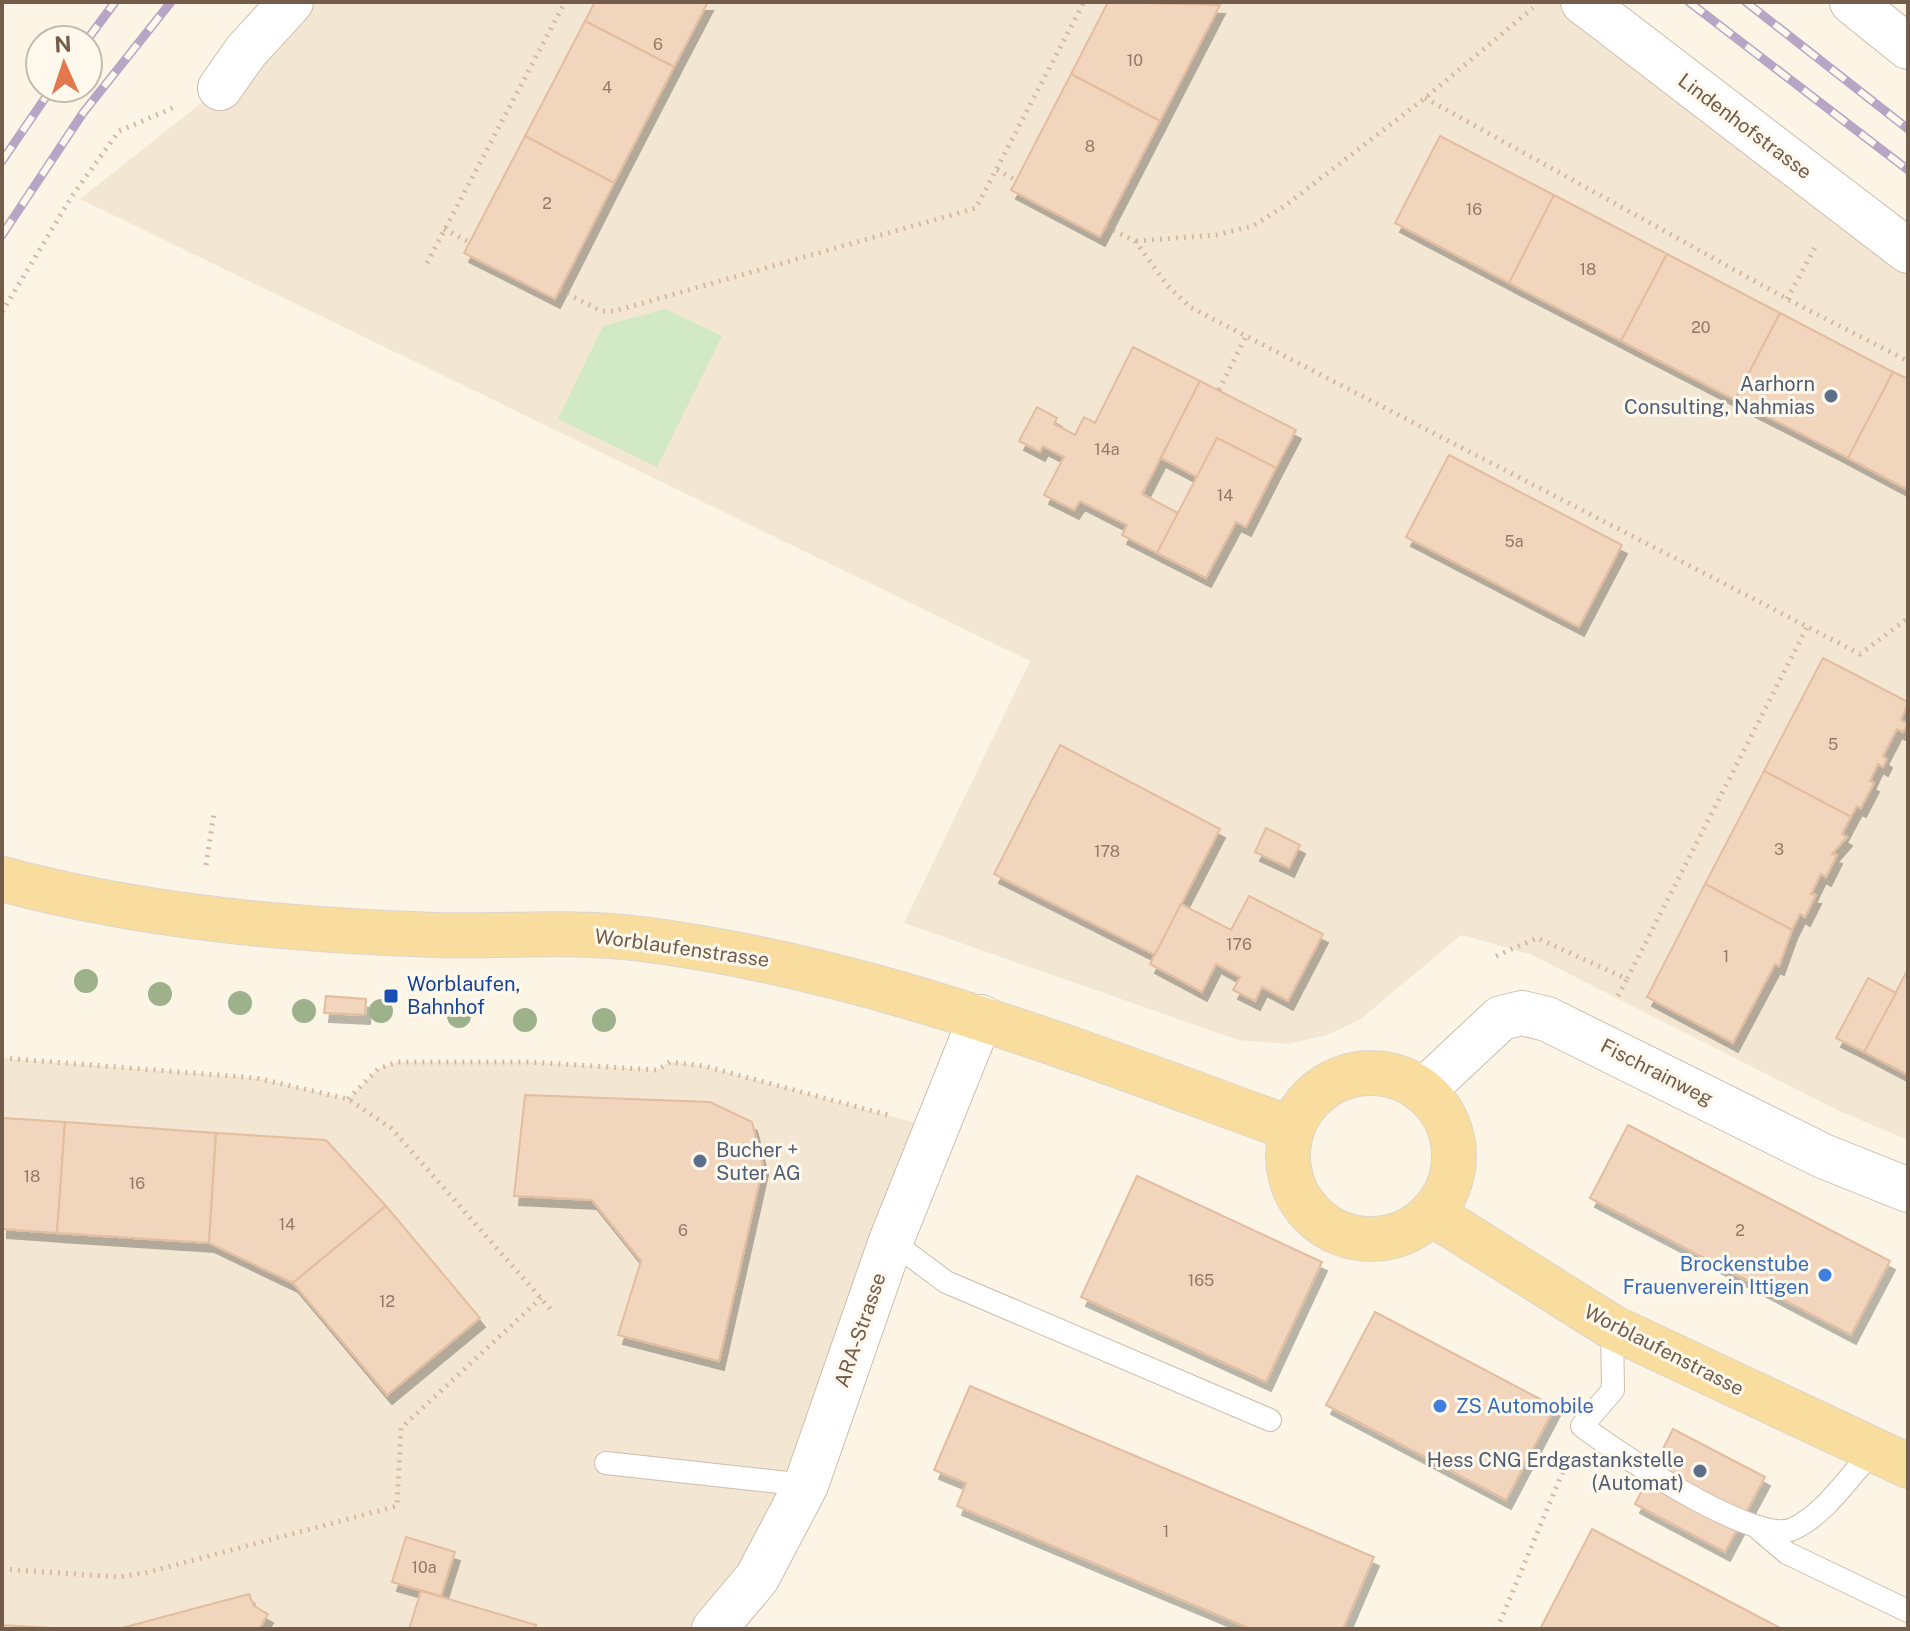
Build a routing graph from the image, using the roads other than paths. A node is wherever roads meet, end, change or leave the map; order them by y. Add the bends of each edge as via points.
1 (291, 2) edge
2 (1583, 2) edge
3 (1852, 2) edge
4 (1908, 47) edge
5 (220, 88) road end
6 (1908, 251) edge
7 (2, 879) edge
8 (981, 1017) junction
9 (1423, 1091) junction
10 (1292, 1129) junction
11 (1908, 1190) edge
12 (1431, 1213) junction
13 (891, 1241) junction
14 (1612, 1327) junction
15 (1270, 1420) dead end
16 (1890, 1459) edge
17 (606, 1463) dead end
18 (806, 1485) junction
19 (1760, 1530) junction
20 (1908, 1611) edge
21 (714, 1629) edge

1 - 5 street
2 - 6 street, Lindenhofstrasse
3 - 4 street
7 - 8 main road, Worblaufenstrasse via 197,917 435,935 639,938 794,964
8 - 10 main road, Worblaufenstrasse
8 - 13 street, ARA-Strasse
9 - 10 main road via 1386,1074 1341,1079 1309,1100
9 - 11 street, Fischrainweg via 1501,1018 1534,1015 1823,1156
9 - 12 main road via 1444,1115 1453,1142 1452,1175
10 - 12 main road via 1292,1185 1308,1210 1333,1230 1373,1239 1394,1236
12 - 14 main road, Worblaufenstrasse
13 - 15 lane via 946,1282
13 - 18 street, ARA-Strasse
14 - 16 main road, Worblaufenstrasse
14 - 19 lane via 1613,1390 1582,1426 1635,1466
16 - 19 lane via 1790,1530
17 - 18 lane
18 - 21 street, ARA-Strasse via 757,1578
19 - 20 lane via 1787,1553

